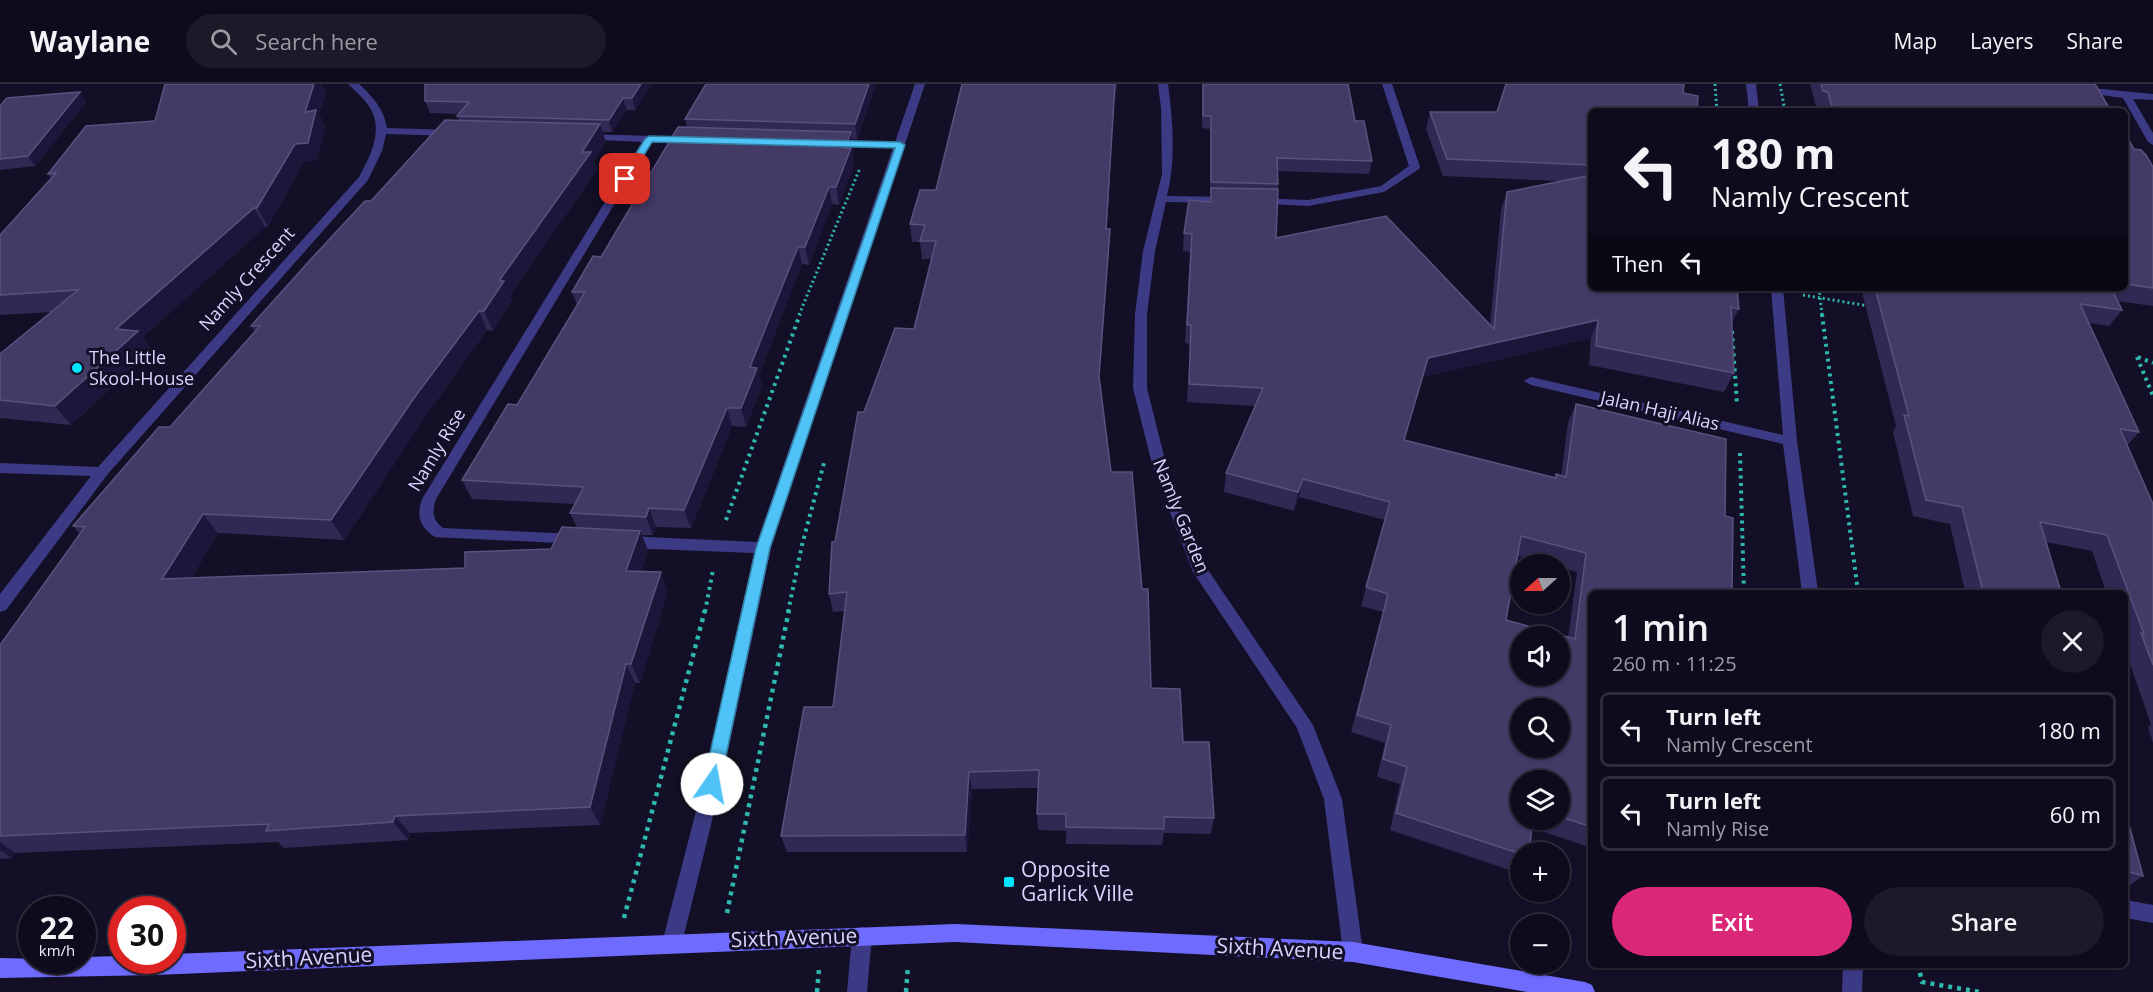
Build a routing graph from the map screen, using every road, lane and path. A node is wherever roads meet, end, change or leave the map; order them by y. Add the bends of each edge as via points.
1 (353, 84) edge
2 (920, 84) edge
3 (1162, 84) edge
4 (1387, 84) edge
5 (1715, 84) edge
6 (1751, 84) edge
7 (1780, 84) edge
8 (2072, 89) edge
9 (2127, 96) junction
10 (2153, 96) edge
11 (1717, 108) edge
12 (1754, 108) edge
13 (1784, 108) edge
14 (383, 131) junction
15 (466, 134) edge
16 (571, 137) edge
17 (649, 139) junction
18 (701, 140) edge
19 (2153, 142) edge
20 (825, 143) edge
21 (871, 144) junction
22 (900, 145) junction
23 (1161, 199) junction
24 (1777, 291) edge
25 (1788, 291) edge
26 (1820, 291) edge
27 (1821, 297) junction
28 (1879, 308) edge
29 (2153, 363) edge
30 (1531, 381) dead end
31 (2153, 396) edge
32 (1790, 441) junction
33 (827, 453) dead end
34 (0, 468) edge
35 (102, 472) junction
36 (590, 540) edge
37 (613, 541) edge
38 (717, 546) junction
39 (763, 548) junction
40 (1810, 590) edge
41 (1858, 590) edge
42 (0, 606) edge
43 (2128, 909) edge
44 (2153, 914) edge
45 (862, 936) junction
46 (722, 940) junction
47 (672, 943) junction
48 (617, 945) junction
49 (1353, 952) junction
50 (0, 968) edge
51 (1852, 968) edge
52 (1919, 968) edge
53 (856, 992) edge
54 (1585, 992) edge
55 (1852, 992) edge
56 (1980, 992) edge

1 - 14 street via 376,106
2 - 22 street
3 - 23 street, Namly Garden via 1167,174
4 - 23 street via 1415,167 1384,189 1308,203
5 - 11 path
6 - 12 street
7 - 13 path
8 - 9 street
9 - 10 street
9 - 19 street
14 - 15 street
14 - 35 street, Namly Crescent via 378,152 364,178
16 - 17 street
17 - 18 street
17 - 36 street, Namly Rise via 424,511 430,527 440,533
20 - 21 street
21 - 22 street
21 - 38 path via 799,315
22 - 39 street
23 - 49 street, Namly Garden via 1141,314 1140,388 1160,468 1202,572 1304,725 1333,799
24 - 32 street
25 - 27 path
26 - 27 path
27 - 28 path
27 - 41 path
29 - 31 path via 2137,357
30 - 32 street, Jalan Haji Alias
32 - 40 street
33 - 46 path via 802,545
34 - 35 street
35 - 42 street, Namly Crescent
37 - 38 street
38 - 39 street
38 - 48 path via 705,612
39 - 47 street via 712,784
43 - 44 street
45 - 46 main road, Sixth Avenue
45 - 49 main road, Sixth Avenue via 955,933
45 - 53 street
46 - 47 main road, Sixth Avenue
47 - 48 main road, Sixth Avenue
48 - 50 main road, Sixth Avenue
49 - 54 main road, Sixth Avenue
51 - 55 street
52 - 56 path via 1922,982

